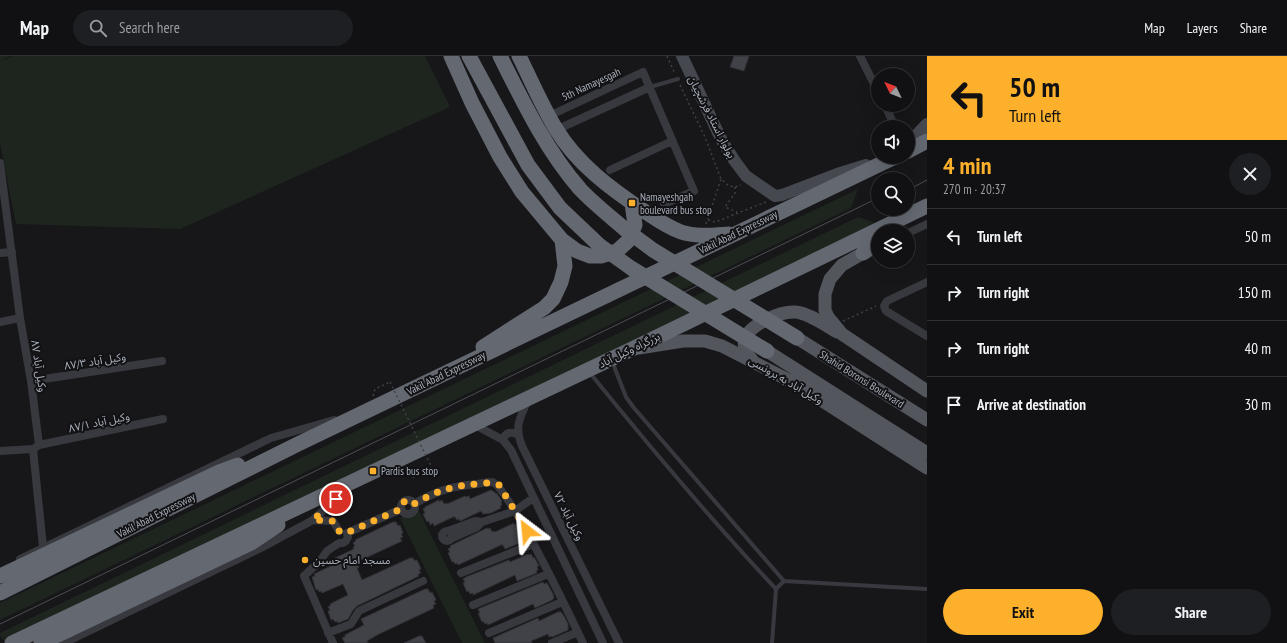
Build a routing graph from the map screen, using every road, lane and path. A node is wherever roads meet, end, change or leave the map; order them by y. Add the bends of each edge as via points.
1 (452, 56) edge
2 (468, 56) edge
3 (500, 56) edge
4 (520, 56) edge
5 (667, 56) edge
6 (682, 56) edge
7 (860, 56) edge
8 (871, 78) edge
9 (678, 79) junction
10 (650, 87) junction
11 (549, 116) junction
12 (927, 124) edge
13 (556, 130) junction
14 (915, 137) edge
15 (672, 141) junction
16 (927, 141) edge
17 (915, 147) edge
18 (0, 163) edge
19 (871, 164) edge
20 (881, 164) edge
21 (610, 170) dead end
22 (746, 176) junction
23 (721, 179) junction
24 (2, 187) edge
25 (735, 187) junction
26 (775, 196) junction
27 (632, 203) junction
28 (664, 204) dead end
29 (927, 206) edge
30 (927, 209) edge
31 (738, 213) junction
32 (708, 220) junction
33 (905, 224) edge
34 (927, 224) edge
35 (915, 230) edge
36 (736, 234) junction
37 (701, 236) junction
38 (562, 240) junction
39 (871, 248) edge
40 (871, 250) edge
41 (12, 252) junction
42 (0, 253) edge
43 (863, 253) junction
44 (927, 282) edge
45 (887, 301) junction
46 (20, 318) junction
47 (0, 322) edge
48 (842, 334) junction
49 (927, 336) edge
50 (797, 338) joint
51 (630, 350) junction
52 (767, 351) joint
53 (611, 358) junction
54 (753, 361) junction
55 (162, 362) dead end
56 (587, 370) junction
57 (443, 375) junction
58 (31, 381) junction
59 (375, 389) dead end
60 (927, 391) edge
61 (529, 397) junction
62 (370, 410) junction
63 (163, 419) dead end
64 (927, 420) edge
65 (473, 424) junction
66 (517, 434) junction
67 (503, 440) junction
68 (298, 444) junction
69 (36, 447) junction
70 (0, 451) edge
71 (927, 453) edge
72 (927, 468) edge
73 (413, 477) dead end
74 (358, 478) junction
75 (329, 492) junction
76 (533, 498) junction
77 (515, 511) junction
78 (313, 520) junction
79 (482, 522) junction
80 (343, 532) junction
81 (533, 544) junction
82 (572, 546) junction
83 (43, 547) junction
84 (559, 553) junction
85 (0, 569) edge
86 (461, 572) dead end
87 (548, 574) junction
88 (0, 576) edge
89 (423, 581) dead end
90 (784, 581) junction
91 (776, 589) junction
92 (927, 589) edge
93 (0, 593) edge
94 (562, 602) junction
95 (473, 605) dead end
96 (578, 632) junction
97 (328, 633) junction
98 (489, 633) dead end
99 (12, 643) edge
100 (41, 643) edge
101 (64, 643) edge
102 (333, 643) edge
103 (552, 643) edge
104 (583, 643) edge
105 (603, 643) edge
106 (619, 643) edge
107 (772, 643) edge

1 - 38 highway via 472,103 500,157 522,192
2 - 52 highway, bridge via 528,165 560,208 599,245 631,268
3 - 50 highway, bridge via 551,150 581,190 653,250
4 - 11 highway
5 - 9 path
6 - 22 street, بولوار استاد فرشچیان via 721,140
7 - 8 street
9 - 10 lane
9 - 23 path
10 - 11 street, 5th Namayesgah via 643,72
10 - 13 street
10 - 15 street
11 - 13 highway
12 - 14 street
13 - 27 highway via 574,154
15 - 21 street
15 - 28 street via 694,191
16 - 17 highway
18 - 24 street, وکیل آباد ۸۷
19 - 26 street
20 - 36 highway, Vakil Abad Expressway
22 - 25 path via 740,186
22 - 26 street
23 - 25 path via 729,186
23 - 32 path
24 - 41 street, وکیل آباد ۸۷
25 - 31 path via 735,193 725,207
26 - 31 path via 774,199
27 - 37 highway via 667,227
27 - 38 highway via 635,225 628,241 617,251 601,256 590,256 578,252
29 - 51 highway, بزرگراه وکیل آباد
30 - 33 highway
31 - 32 path via 715,222
32 - 37 path
34 - 35 street
36 - 37 highway
36 - 57 highway, Vakil Abad Expressway
38 - 57 highway via 566,266 553,299 544,308
39 - 43 highway
40 - 43 street
41 - 42 street
41 - 46 street, وکیل آباد ۸۷
43 - 48 main road via 842,265 830,279 825,294 825,310
44 - 45 street
45 - 48 path via 843,320
45 - 49 street via 884,306 886,311
46 - 47 street
46 - 58 street, وکیل آباد ۸۷
48 - 54 main road via 796,312 785,312 753,328 745,339 745,351
48 - 60 main road
50 - 64 main road, Shahid Boronsi Boulevard
51 - 53 highway, بزرگراه وکیل آباد
51 - 54 main road, وکیل آباد به برونسی via 683,341 705,341
52 - 71 main road
53 - 56 highway, بزرگراه وکیل آباد
53 - 90 lane via 626,397 634,408
54 - 72 main road, وکیل آباد به برونسی via 796,384
55 - 58 street, وکیل آباد ۸۷/۳
56 - 61 highway, بزرگراه وکیل آباد
56 - 91 lane
57 - 62 highway, Vakil Abad Expressway
58 - 69 street, وکیل آباد ۸۷
59 - 73 path, bridge via 390,382 433,470
61 - 65 highway, بزرگراه وکیل آباد
61 - 66 street via 518,424
62 - 68 highway, Vakil Abad Expressway
62 - 83 street via 271,438
63 - 69 street, وکیل آباد ۸۷/۱
65 - 67 street
65 - 74 highway, بزرگراه وکیل آباد
66 - 67 street via 508,433
66 - 82 street, ۷۲ وکیل آباد
67 - 76 street via 511,450
68 - 88 highway via 219,472
68 - 93 highway, Vakil Abad Expressway
69 - 70 street, وکیل آباد ۸۷/۱
69 - 83 street, وکیل آباد ۸۷
74 - 75 highway, بزرگراه وکیل آباد
74 - 78 street
75 - 99 highway
75 - 100 highway via 251,542
76 - 77 street
76 - 84 street
77 - 79 street
77 - 80 street via 499,485 493,482 456,486 434,492 414,504 415,509 410,514 401,509
77 - 81 street
78 - 80 street via 333,521
78 - 101 street
79 - 79 street via 478,527 450,539 445,540 442,536 443,533 475,521
80 - 97 street via 346,541 327,551 304,578
81 - 86 street
81 - 87 street
82 - 84 street
82 - 106 street, ۷۲ وکیل آباد
83 - 85 street
84 - 105 street
87 - 94 street
87 - 95 street
89 - 97 street via 359,611 351,624
90 - 91 lane
90 - 92 lane
91 - 107 lane
94 - 96 street
94 - 98 street
96 - 103 street
96 - 104 street
97 - 102 street

